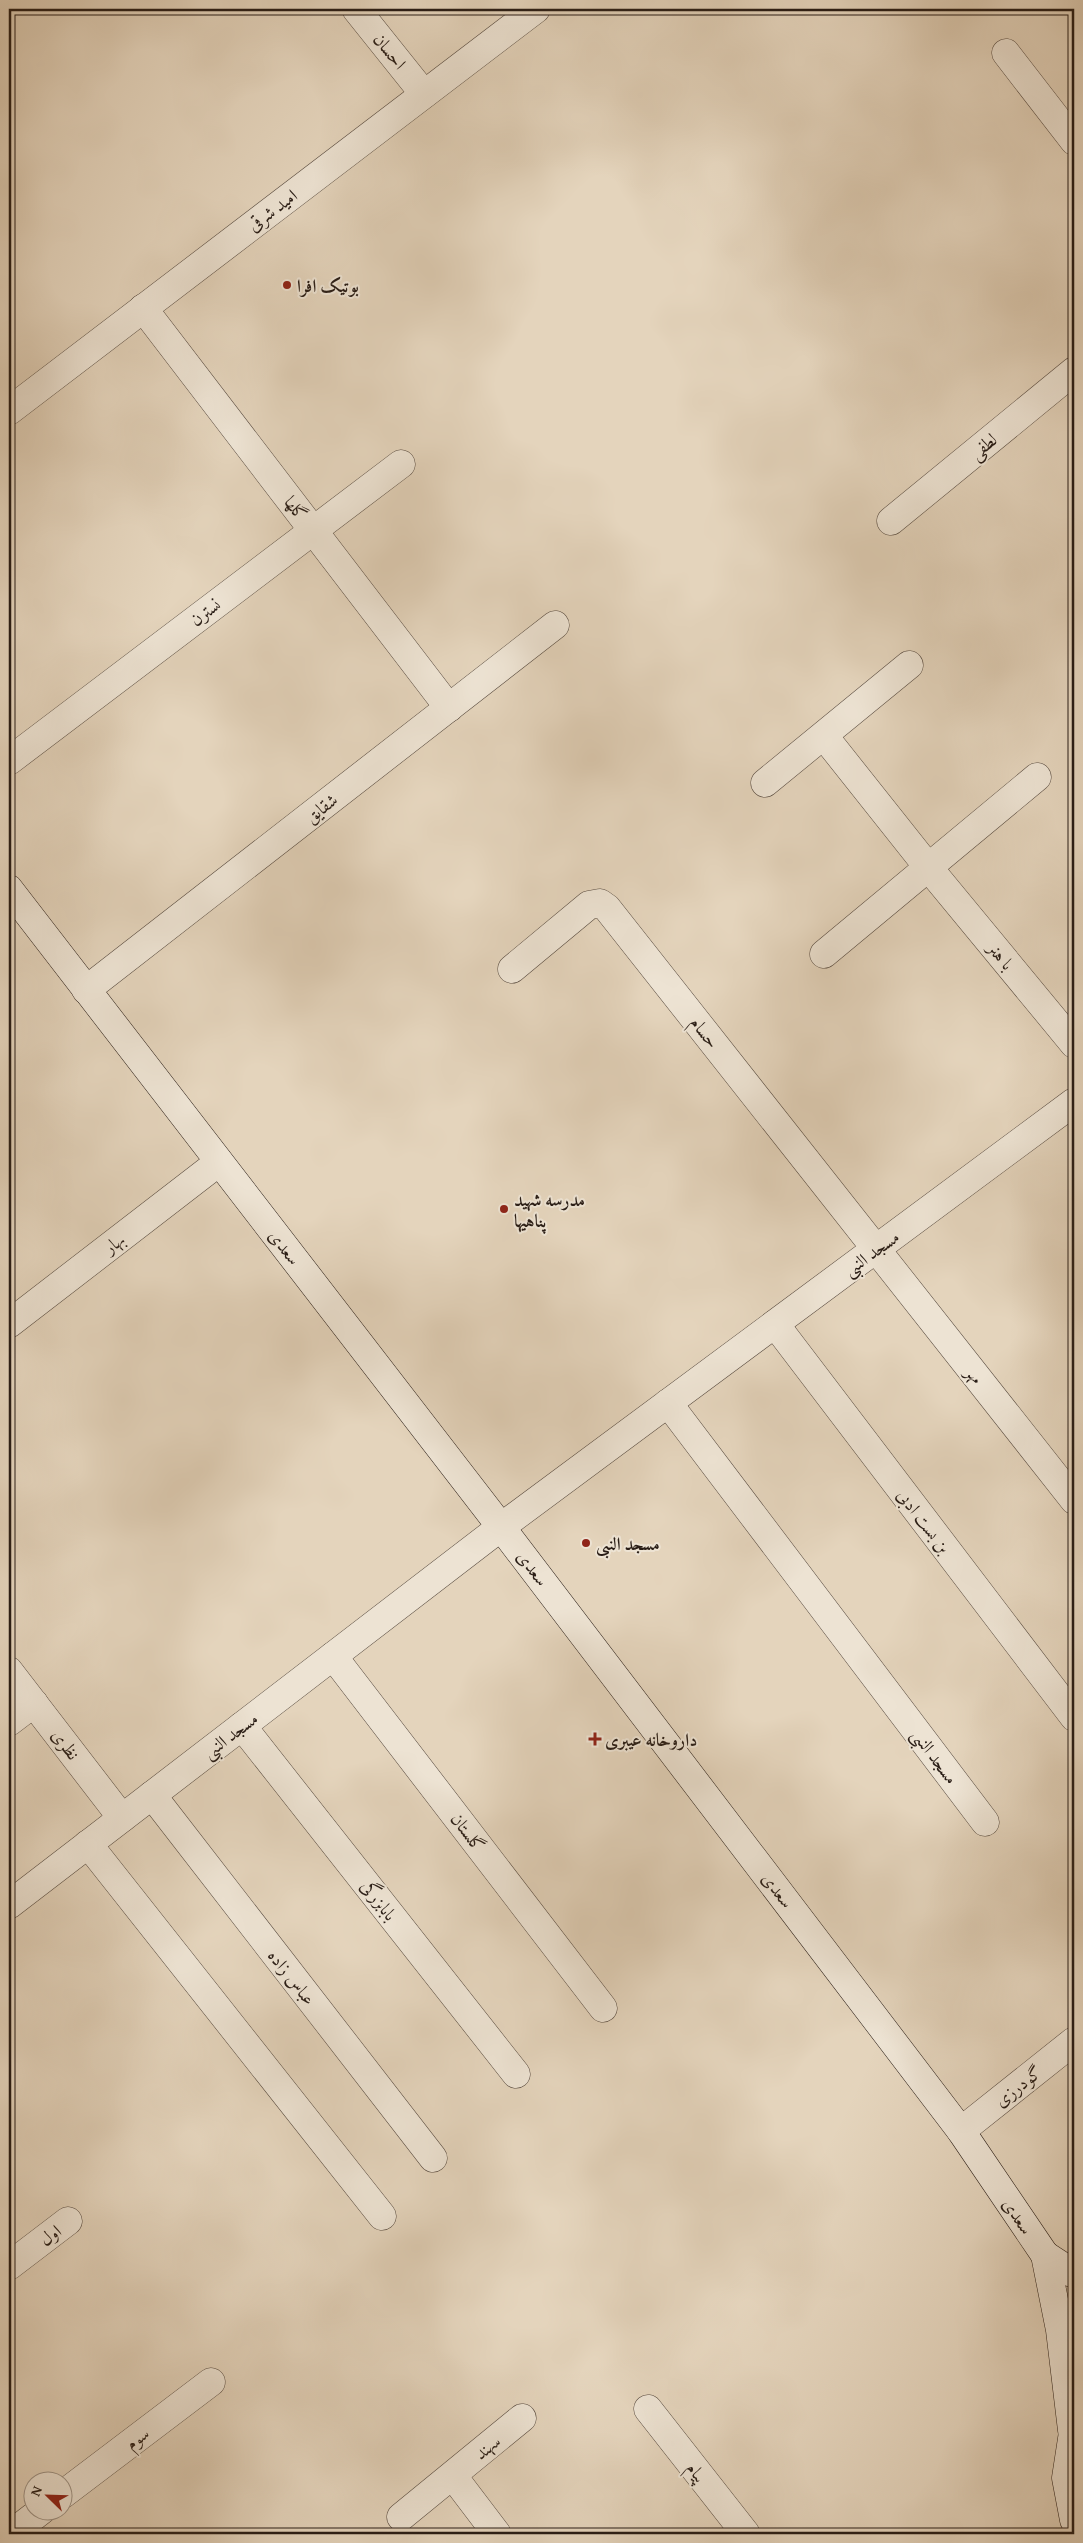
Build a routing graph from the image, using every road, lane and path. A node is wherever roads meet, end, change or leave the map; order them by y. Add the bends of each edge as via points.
1 (356, 9) edge
2 (536, 9) edge
3 (1006, 53) dead end
4 (424, 94) junction
5 (1074, 141) edge
6 (142, 308) junction
7 (1074, 371) edge
8 (9, 411) edge
9 (401, 464) dead end
10 (891, 521) dead end
11 (314, 530) junction
12 (555, 626) dead end
13 (909, 665) dead end
14 (449, 708) junction
15 (824, 736) junction
16 (9, 761) edge
17 (1037, 777) dead end
18 (765, 783) dead end
19 (928, 867) junction
20 (9, 889) edge
21 (824, 954) dead end
22 (512, 969) dead end
23 (86, 990) junction
24 (1074, 1044) edge
25 (1074, 1102) edge
26 (220, 1162) junction
27 (877, 1249) junction
28 (9, 1324) edge
29 (775, 1324) junction
30 (668, 1403) junction
31 (1074, 1500) edge
32 (501, 1527) junction
33 (334, 1656) junction
34 (9, 1671) edge
35 (34, 1703) junction
36 (1074, 1717) edge
37 (9, 1722) edge
38 (242, 1726) junction
39 (152, 1795) junction
40 (122, 1818) junction
41 (985, 1822) dead end
42 (88, 1844) junction
43 (9, 1905) edge
44 (603, 2008) dead end
45 (1074, 2041) edge
46 (516, 2074) dead end
47 (961, 2131) junction
48 (433, 2158) dead end
49 (382, 2216) dead end
50 (68, 2221) dead end
51 (1045, 2255) junction
52 (9, 2266) edge
53 (1074, 2274) edge
54 (211, 2382) dead end
55 (648, 2409) dead end
56 (522, 2418) dead end
57 (1073, 2428) edge
58 (453, 2476) junction
59 (72, 2487) edge
60 (401, 2517) dead end
61 (29, 2520) edge
62 (1074, 2520) edge
63 (10, 2534) edge
64 (497, 2534) edge
65 (746, 2534) edge

1 - 4 street, احسان
2 - 4 street, امید شرقی
3 - 5 street
4 - 6 street, امید شرقی
6 - 8 street, امید شرقی
6 - 11 street, گلها
7 - 10 street, لطفی
9 - 11 street, نسترن
11 - 14 street, گلها
11 - 16 street, نسترن
12 - 14 street, شقایق
13 - 15 street
14 - 23 street, شقایق
15 - 18 street
15 - 19 street, با هنر
17 - 19 street
19 - 21 street
19 - 24 street, با هنر
20 - 23 street, سعدی
22 - 27 street, حسام via 589,905 600,903 607,908
23 - 26 street, سعدی
25 - 27 street, مسجد النبی
26 - 28 street, بهار
26 - 32 street, سعدی
27 - 29 street, مسجد النبی
27 - 31 street, مهر
29 - 30 street, مسجد النبی
29 - 36 street, بن بست ادبی
30 - 32 street, مسجد النبی
30 - 41 street, مسجد النبی
32 - 33 street, مسجد النبی
32 - 47 street, سعدی
33 - 38 street, مسجد النبی
33 - 44 street, گلستان
34 - 35 street, نظری
35 - 37 street
35 - 40 street, نظری
38 - 39 street, مسجد النبی
38 - 46 street, بابابزرگی
39 - 40 street, مسجد النبی
39 - 48 street, عباس زاده
40 - 42 street, مسجد النبی
42 - 43 street, مسجد النبی
42 - 49 street
45 - 47 street, گودرزی
47 - 51 street, سعدی
50 - 52 street, اول
51 - 53 street, سعدی
51 - 57 street, سعدی via 1060,2330
54 - 59 street, سوم
55 - 65 street, پیام
56 - 58 street, سهند
57 - 62 street, سعدی via 1066,2478
58 - 60 street, سهند
58 - 64 street
61 - 63 street

